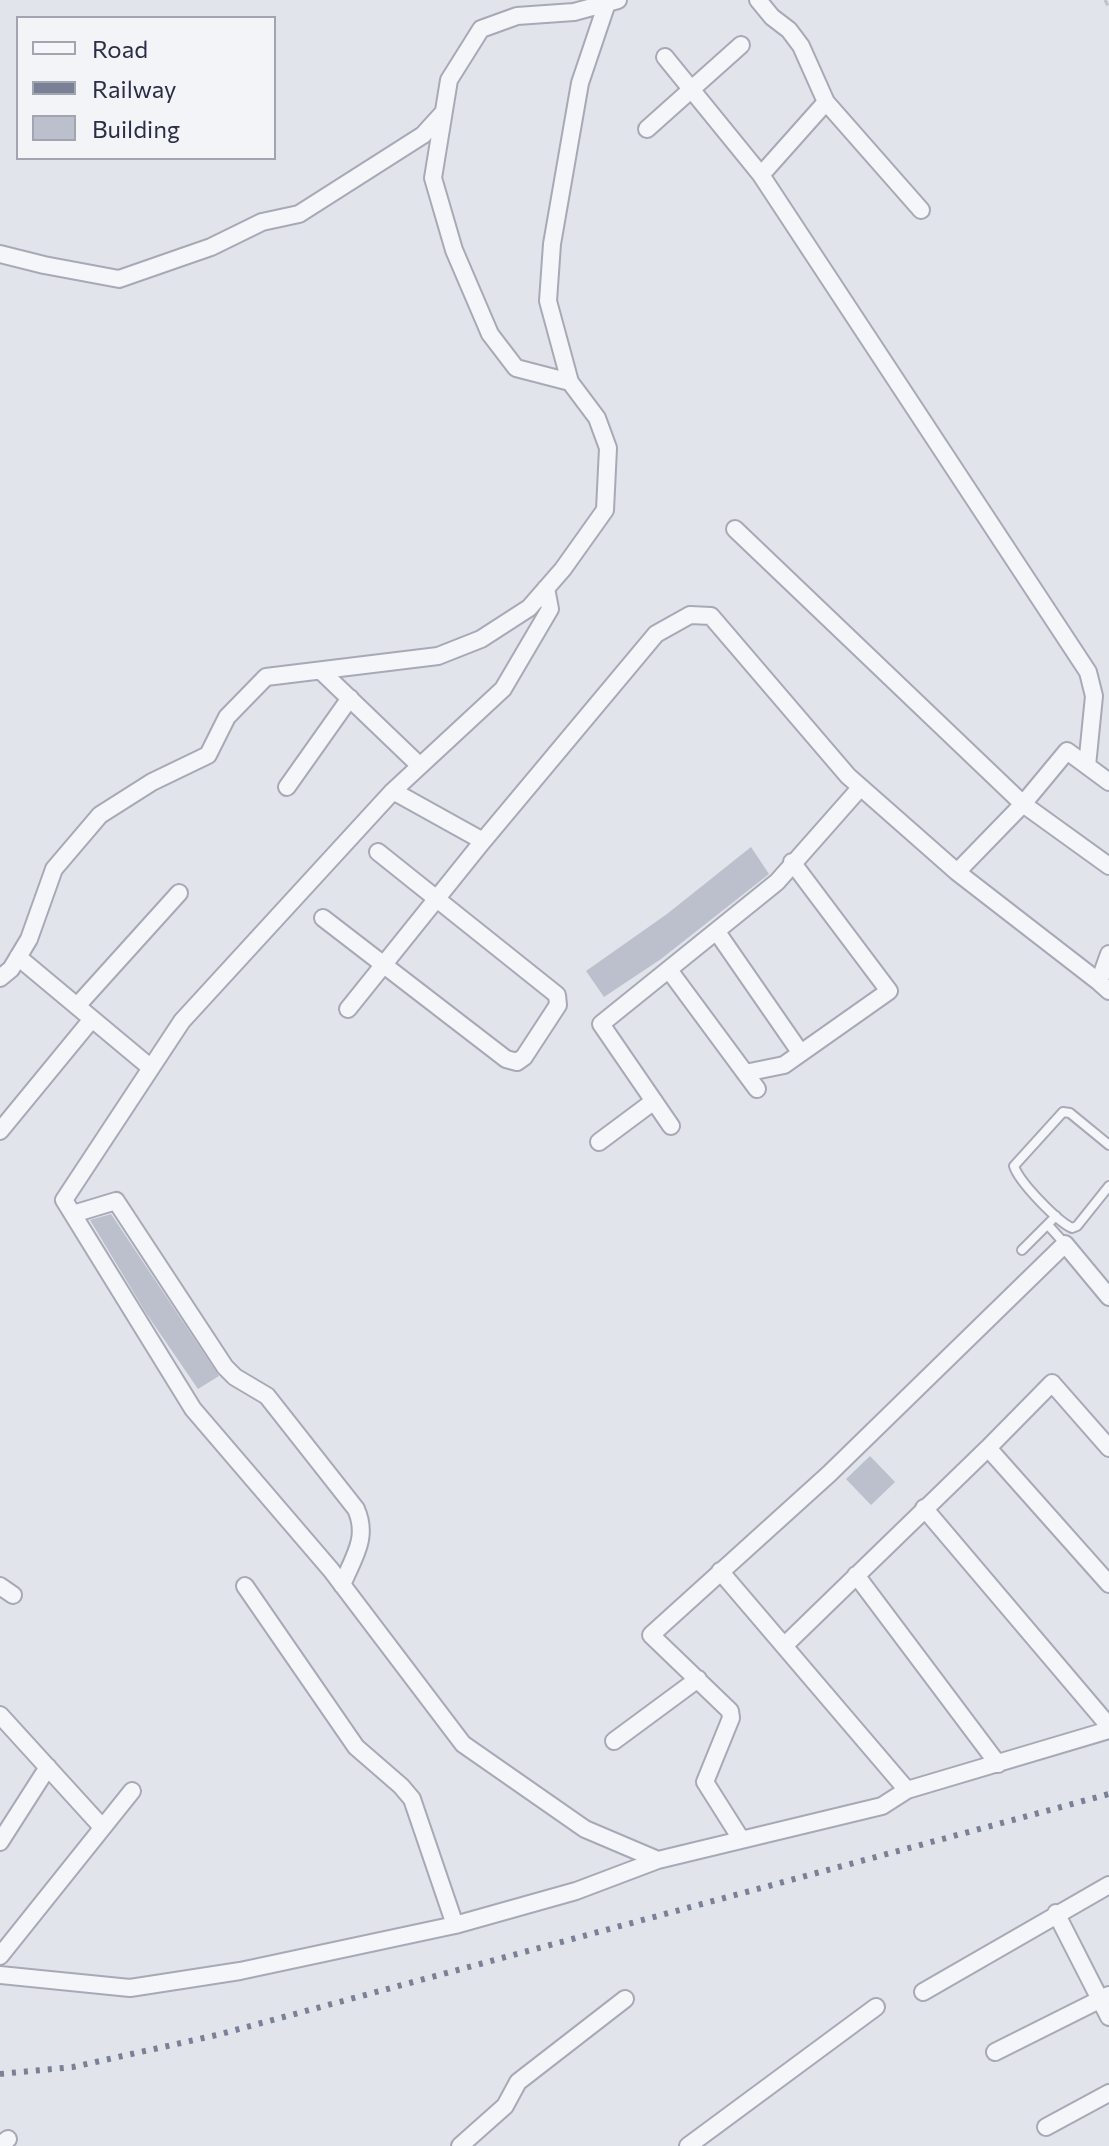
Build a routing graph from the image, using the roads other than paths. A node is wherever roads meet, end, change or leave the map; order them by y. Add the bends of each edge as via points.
1 (758, 0) edge
2 (612, 2) edge
3 (741, 45) dead end
4 (665, 57) dead end
5 (692, 89) junction
6 (826, 102) junction
7 (443, 113) junction
8 (647, 129) dead end
9 (761, 175) junction
10 (921, 210) dead end
11 (0, 254) edge
12 (570, 382) junction
13 (735, 529) dead end
14 (546, 588) junction
15 (321, 671) junction
16 (350, 698) junction
17 (419, 765) junction
18 (1087, 766) junction
19 (1109, 782) edge
20 (287, 787) dead end
21 (860, 788) junction
22 (393, 791) junction
23 (1023, 804) junction
24 (483, 841) junction
25 (378, 852) dead end
26 (792, 862) junction
27 (1109, 866) edge
28 (957, 872) junction
29 (179, 893) dead end
30 (437, 898) junction
31 (323, 918) dead end
32 (717, 932) junction
33 (1109, 954) edge
34 (18, 957) junction
35 (383, 965) junction
36 (669, 970) junction
37 (0, 978) edge
38 (1104, 987) edge
39 (77, 1006) junction
40 (348, 1009) dead end
41 (92, 1019) junction
42 (800, 1052) junction
43 (151, 1068) junction
44 (745, 1073) junction
45 (757, 1089) dead end
46 (654, 1101) junction
47 (671, 1126) dead end
48 (0, 1131) edge
49 (599, 1142) dead end
50 (1109, 1145) edge
51 (1109, 1186) edge
52 (73, 1214) junction
53 (1056, 1216) junction
54 (1048, 1225) junction
55 (1065, 1244) junction
56 (1022, 1250) dead end
57 (1109, 1297) edge
58 (988, 1448) junction
59 (1109, 1448) edge
60 (924, 1508) junction
61 (720, 1571) junction
62 (856, 1575) junction
63 (1109, 1584) edge
64 (342, 1585) junction
65 (245, 1586) dead end
66 (784, 1646) junction
67 (698, 1679) junction
68 (0, 1715) edge
69 (1109, 1728) edge
70 (614, 1741) dead end
71 (998, 1764) junction
72 (48, 1767) junction
73 (907, 1790) junction
74 (132, 1791) dead end
75 (102, 1827) junction
76 (741, 1839) junction
77 (0, 1842) edge
78 (658, 1860) junction
79 (1109, 1885) edge
80 (1056, 1913) junction
81 (455, 1925) junction
82 (0, 1956) edge
83 (0, 1975) edge
84 (923, 1992) dead end
85 (1105, 1997) edge
86 (625, 1999) dead end
87 (876, 2007) dead end
88 (1109, 2017) edge
89 (995, 2052) dead end
90 (1109, 2093) edge
91 (1046, 2127) dead end
92 (460, 2146) edge
93 (688, 2146) edge

1 - 6 street via 801,46
2 - 7 street via 574,12 517,16 481,29 449,80
2 - 12 street via 580,83 552,244 548,301
3 - 5 street
4 - 5 street
5 - 8 street
5 - 9 street
6 - 9 street
6 - 10 street
7 - 11 street via 423,135 299,214 262,222 211,247 119,279
7 - 12 street via 433,178 454,250 490,334 516,368
9 - 18 street via 1088,672 1094,696
12 - 14 street via 597,418 608,448 605,510
13 - 23 street
14 - 15 street via 529,608 481,639 438,656
14 - 17 street via 550,609 503,689
15 - 16 street
15 - 34 street via 266,677 227,717 208,755 100,815 54,869
16 - 17 street
16 - 20 street
17 - 22 street
18 - 19 street
18 - 23 street via 1067,751
21 - 24 street via 711,616 690,615 656,634
21 - 26 street
21 - 28 street
22 - 24 street
22 - 43 street via 182,1021
23 - 27 street
23 - 28 street
24 - 30 street
25 - 30 street
26 - 32 street via 777,882
26 - 42 street via 889,991
28 - 38 street
29 - 39 street
30 - 35 street
30 - 35 street via 558,997 524,1057 517,1062 506,1059
31 - 35 street
32 - 36 street
32 - 42 street
33 - 38 street
34 - 37 street
34 - 39 street
35 - 40 street
36 - 44 street
36 - 46 street via 601,1024
39 - 41 street
41 - 43 street
41 - 48 street
42 - 44 street via 784,1065
43 - 52 street via 64,1200
44 - 45 street
46 - 47 street
46 - 49 street
50 - 53 lane via 1063,1112 1016,1161 1016,1172
51 - 53 lane via 1077,1226 1067,1226
52 - 64 street via 193,1409
52 - 64 street via 110,1200 118,1203 225,1367 267,1396 356,1509 363,1535
53 - 54 lane
54 - 55 lane
54 - 56 lane
55 - 57 street
55 - 61 street via 829,1474
58 - 59 street via 1052,1383
58 - 60 street
58 - 63 street
60 - 62 street
60 - 69 street
61 - 66 street
61 - 67 street via 651,1635
62 - 66 street
62 - 71 street
64 - 78 street via 463,1744 585,1829
65 - 81 street via 356,1747 412,1799
66 - 73 street
67 - 70 street
67 - 76 street via 730,1711 705,1782
68 - 72 street
69 - 71 street
71 - 73 street
72 - 75 street
72 - 77 street
73 - 76 street via 882,1806
74 - 75 street
75 - 82 street
76 - 78 street
78 - 81 street via 576,1891
79 - 80 street
80 - 84 street
80 - 85 street
81 - 83 street via 240,1971 130,1988
85 - 88 street
85 - 89 street
86 - 92 street via 518,2082 505,2106
87 - 93 street
90 - 91 street

